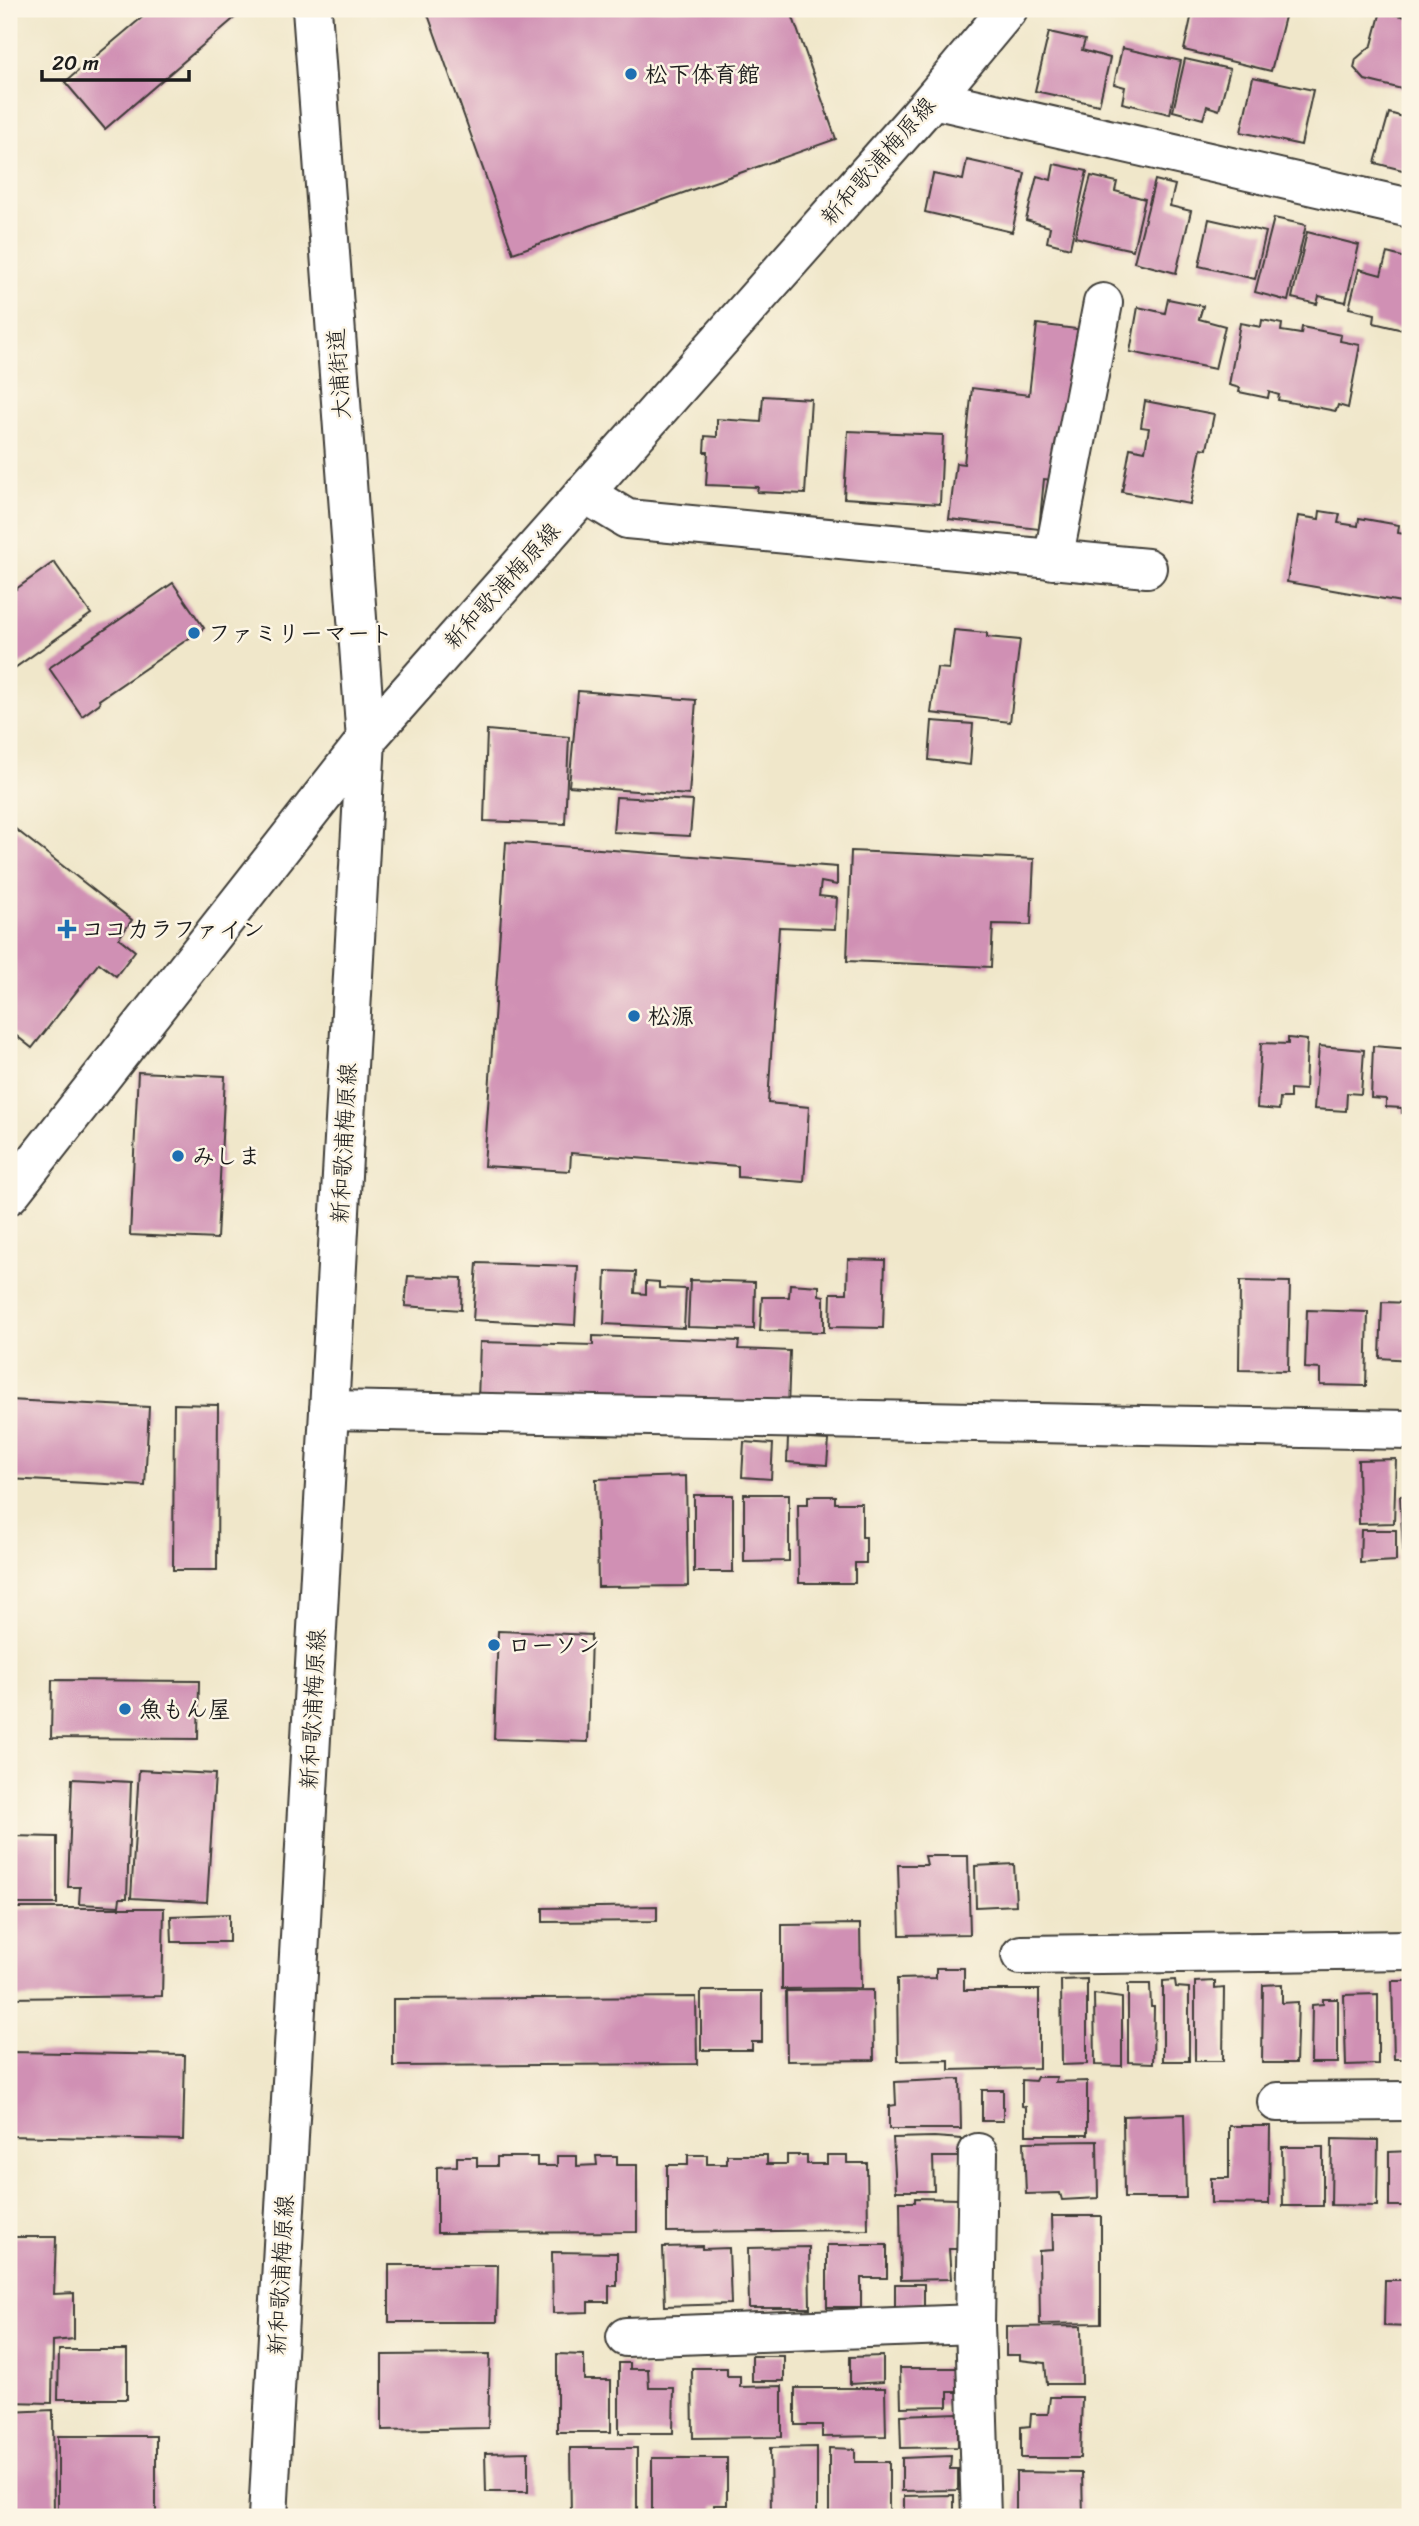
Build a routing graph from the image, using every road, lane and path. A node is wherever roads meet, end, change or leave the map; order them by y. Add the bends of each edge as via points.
1 (312, 9) edge
2 (1008, 9) edge
3 (933, 99) junction
4 (1410, 208) edge
5 (1103, 303) dead end
6 (584, 493) junction
7 (1053, 560) junction
8 (1147, 568) dead end
9 (366, 740) junction
10 (9, 1195) edge
11 (329, 1410) junction
12 (1410, 1430) edge
13 (1410, 1950) edge
14 (1021, 1955) dead end
15 (1410, 2101) edge
16 (1277, 2102) dead end
17 (978, 2153) dead end
18 (975, 2324) junction
19 (626, 2337) dead end
20 (268, 2517) edge
21 (981, 2517) edge

1 - 9 street, 大浦街道
2 - 3 street, 新和歌浦梅原線
3 - 4 street
3 - 6 street, 新和歌浦梅原線
5 - 7 street
6 - 7 street via 627,519
6 - 9 street, 新和歌浦梅原線
7 - 8 street
9 - 10 street
9 - 11 street, 新和歌浦梅原線
11 - 12 street
11 - 20 street, 新和歌浦梅原線
13 - 14 street
15 - 16 street
17 - 18 street
18 - 19 street
18 - 21 street

